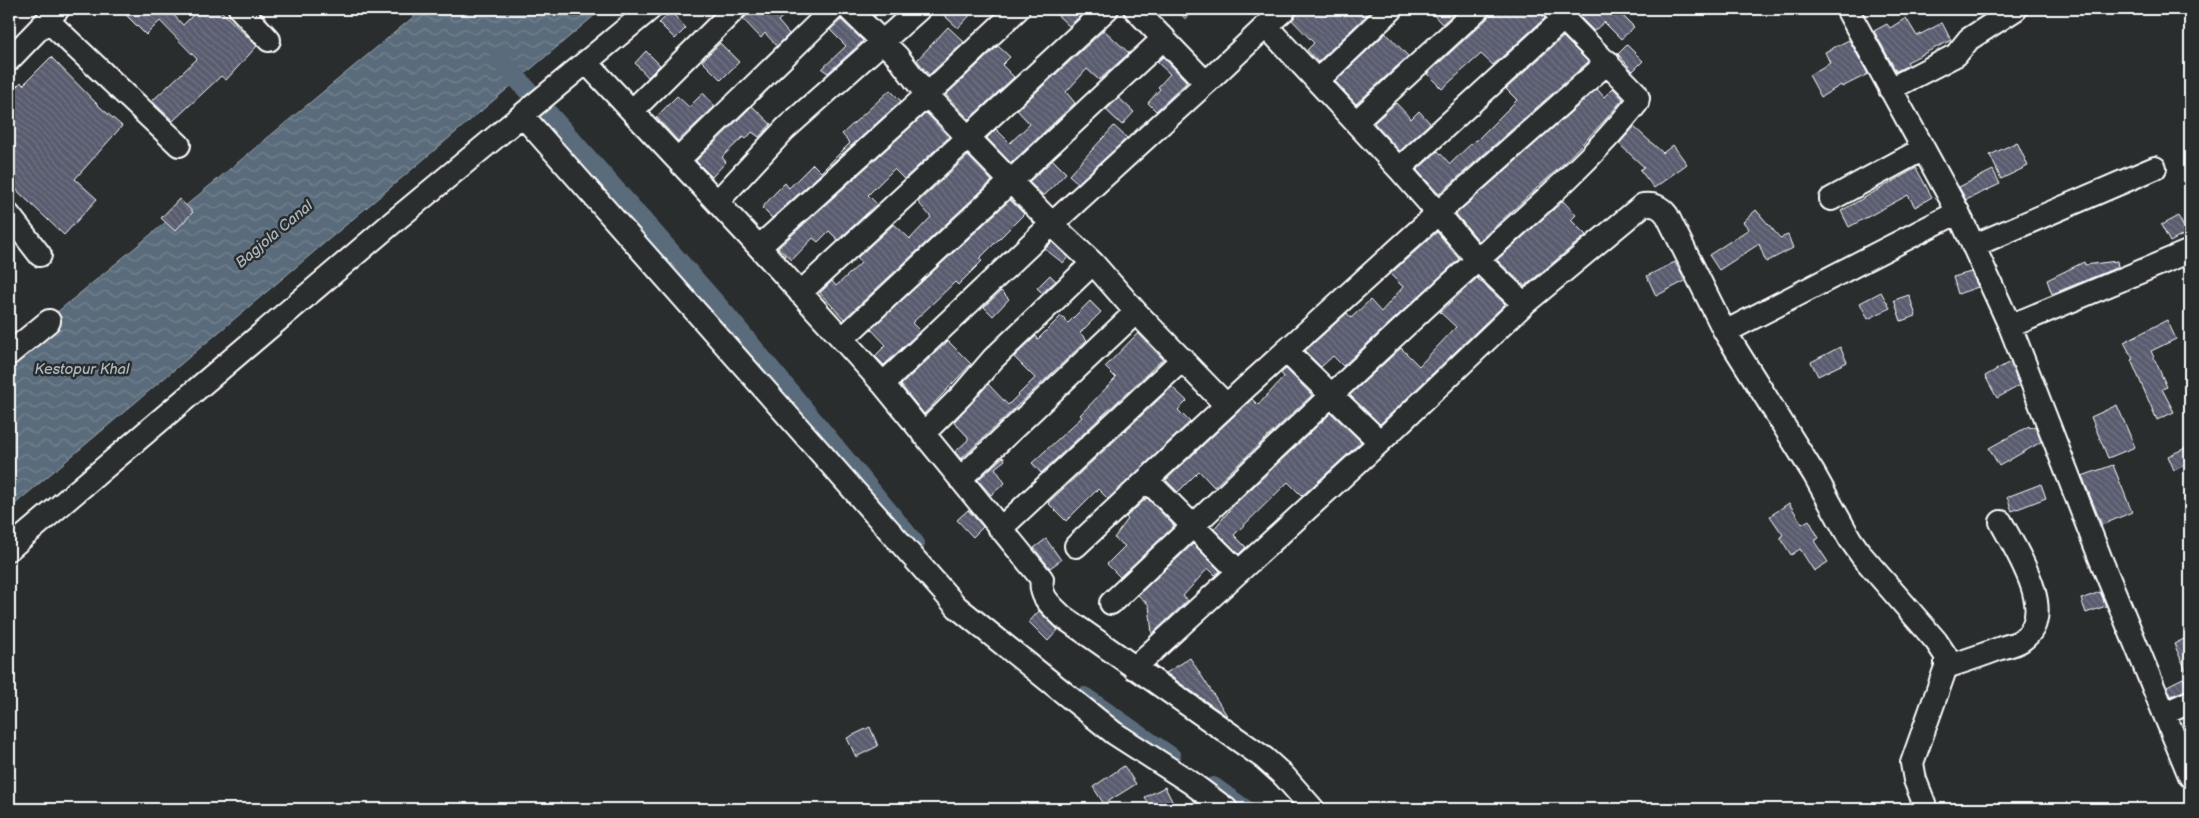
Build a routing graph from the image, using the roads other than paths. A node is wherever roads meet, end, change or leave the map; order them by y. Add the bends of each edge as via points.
1 (240, 9) edge
2 (650, 9) edge
3 (734, 9) edge
4 (833, 9) edge
5 (849, 9) edge
6 (919, 9) edge
7 (1018, 9) edge
8 (1108, 9) edge
9 (1135, 9) edge
10 (1285, 9) edge
11 (1392, 9) edge
12 (1478, 9) edge
13 (2016, 9) edge
14 (1855, 12) edge
15 (1558, 14) edge
16 (53, 15) edge
17 (1266, 26) junction
18 (1164, 38) junction
19 (269, 40) dead end
20 (881, 42) junction
21 (13, 45) edge
22 (586, 62) junction
23 (1608, 62) junction
24 (1317, 81) junction
25 (1206, 83) junction
26 (1890, 89) junction
27 (927, 95) junction
28 (527, 111) junction
29 (632, 111) junction
30 (1356, 122) junction
31 (969, 139) junction
32 (179, 145) dead end
33 (1923, 149) junction
34 (678, 160) junction
35 (2155, 168) dead end
36 (1399, 169) junction
37 (1011, 181) junction
38 (1831, 199) dead end
39 (717, 202) junction
40 (1958, 212) junction
41 (1438, 213) junction
42 (9, 216) edge
43 (1052, 224) junction
44 (1973, 246) junction
45 (759, 247) junction
46 (2190, 251) edge
47 (40, 255) dead end
48 (1477, 259) junction
49 (1093, 263) junction
50 (800, 293) junction
51 (1524, 304) junction
52 (1136, 312) junction
53 (49, 321) dead end
54 (2010, 326) junction
55 (1725, 332) junction
56 (842, 339) junction
57 (1286, 351) junction
58 (9, 354) edge
59 (1182, 360) junction
60 (882, 384) junction
61 (1332, 394) junction
62 (1226, 405) junction
63 (923, 434) junction
64 (1380, 442) junction
65 (960, 479) junction
66 (1147, 480) junction
67 (2001, 522) dead end
68 (1193, 526) junction
69 (1000, 529) junction
70 (1076, 546) dead end
71 (9, 549) edge
72 (1238, 571) junction
73 (1110, 604) dead end
74 (1946, 667) junction
75 (1134, 668) junction
76 (2190, 702) edge
77 (2165, 713) junction
78 (2190, 776) edge
79 (1226, 809) edge
80 (1312, 809) edge
81 (1921, 809) edge

1 - 19 street
2 - 22 street
3 - 29 street
4 - 34 street
5 - 20 street
6 - 20 street
7 - 27 street
8 - 31 street
9 - 18 street
10 - 17 street
11 - 24 street
12 - 30 street
13 - 26 street via 1966,41 1956,55
14 - 26 street
15 - 23 street
15 - 36 street
16 - 21 street
16 - 32 street
17 - 24 street
17 - 25 street
18 - 25 street
18 - 37 street
20 - 27 street via 897,56
20 - 39 street via 785,129
22 - 28 street
22 - 29 street
23 - 41 street
23 - 48 street via 1636,93 1637,103 1561,185
24 - 30 street
25 - 43 street
26 - 33 street
27 - 31 street
27 - 45 street
28 - 71 street
28 - 79 street via 957,607 1114,733
29 - 34 street
30 - 36 street
31 - 37 street
31 - 50 street
33 - 38 street
33 - 40 street
34 - 39 street
35 - 44 street
36 - 41 street
37 - 43 street
37 - 56 street
39 - 45 street
40 - 44 street
40 - 55 street
41 - 48 street
41 - 57 street
42 - 47 street
43 - 49 street
43 - 60 street
44 - 54 street
45 - 50 street
46 - 54 street
48 - 51 street
48 - 61 street
49 - 52 street
49 - 63 street via 993,359
50 - 56 street
51 - 55 street via 1643,205 1652,204 1667,215
51 - 64 street
52 - 59 street
52 - 65 street
53 - 58 street
54 - 77 street via 2101,560
55 - 74 street via 1814,474 1850,539 1936,641 1946,656
56 - 60 street
57 - 61 street
57 - 62 street
59 - 62 street
59 - 69 street
60 - 63 street
61 - 64 street
61 - 68 street
62 - 66 street
63 - 65 street
64 - 72 street
65 - 69 street
66 - 68 street
66 - 70 street
67 - 74 street via 2035,593 2036,625 2021,641
68 - 72 street
68 - 73 street
69 - 75 street via 1042,579 1041,588 1048,603
72 - 75 street
74 - 81 street via 1912,763 1924,803
75 - 80 street via 1264,758
76 - 77 street
77 - 78 street

